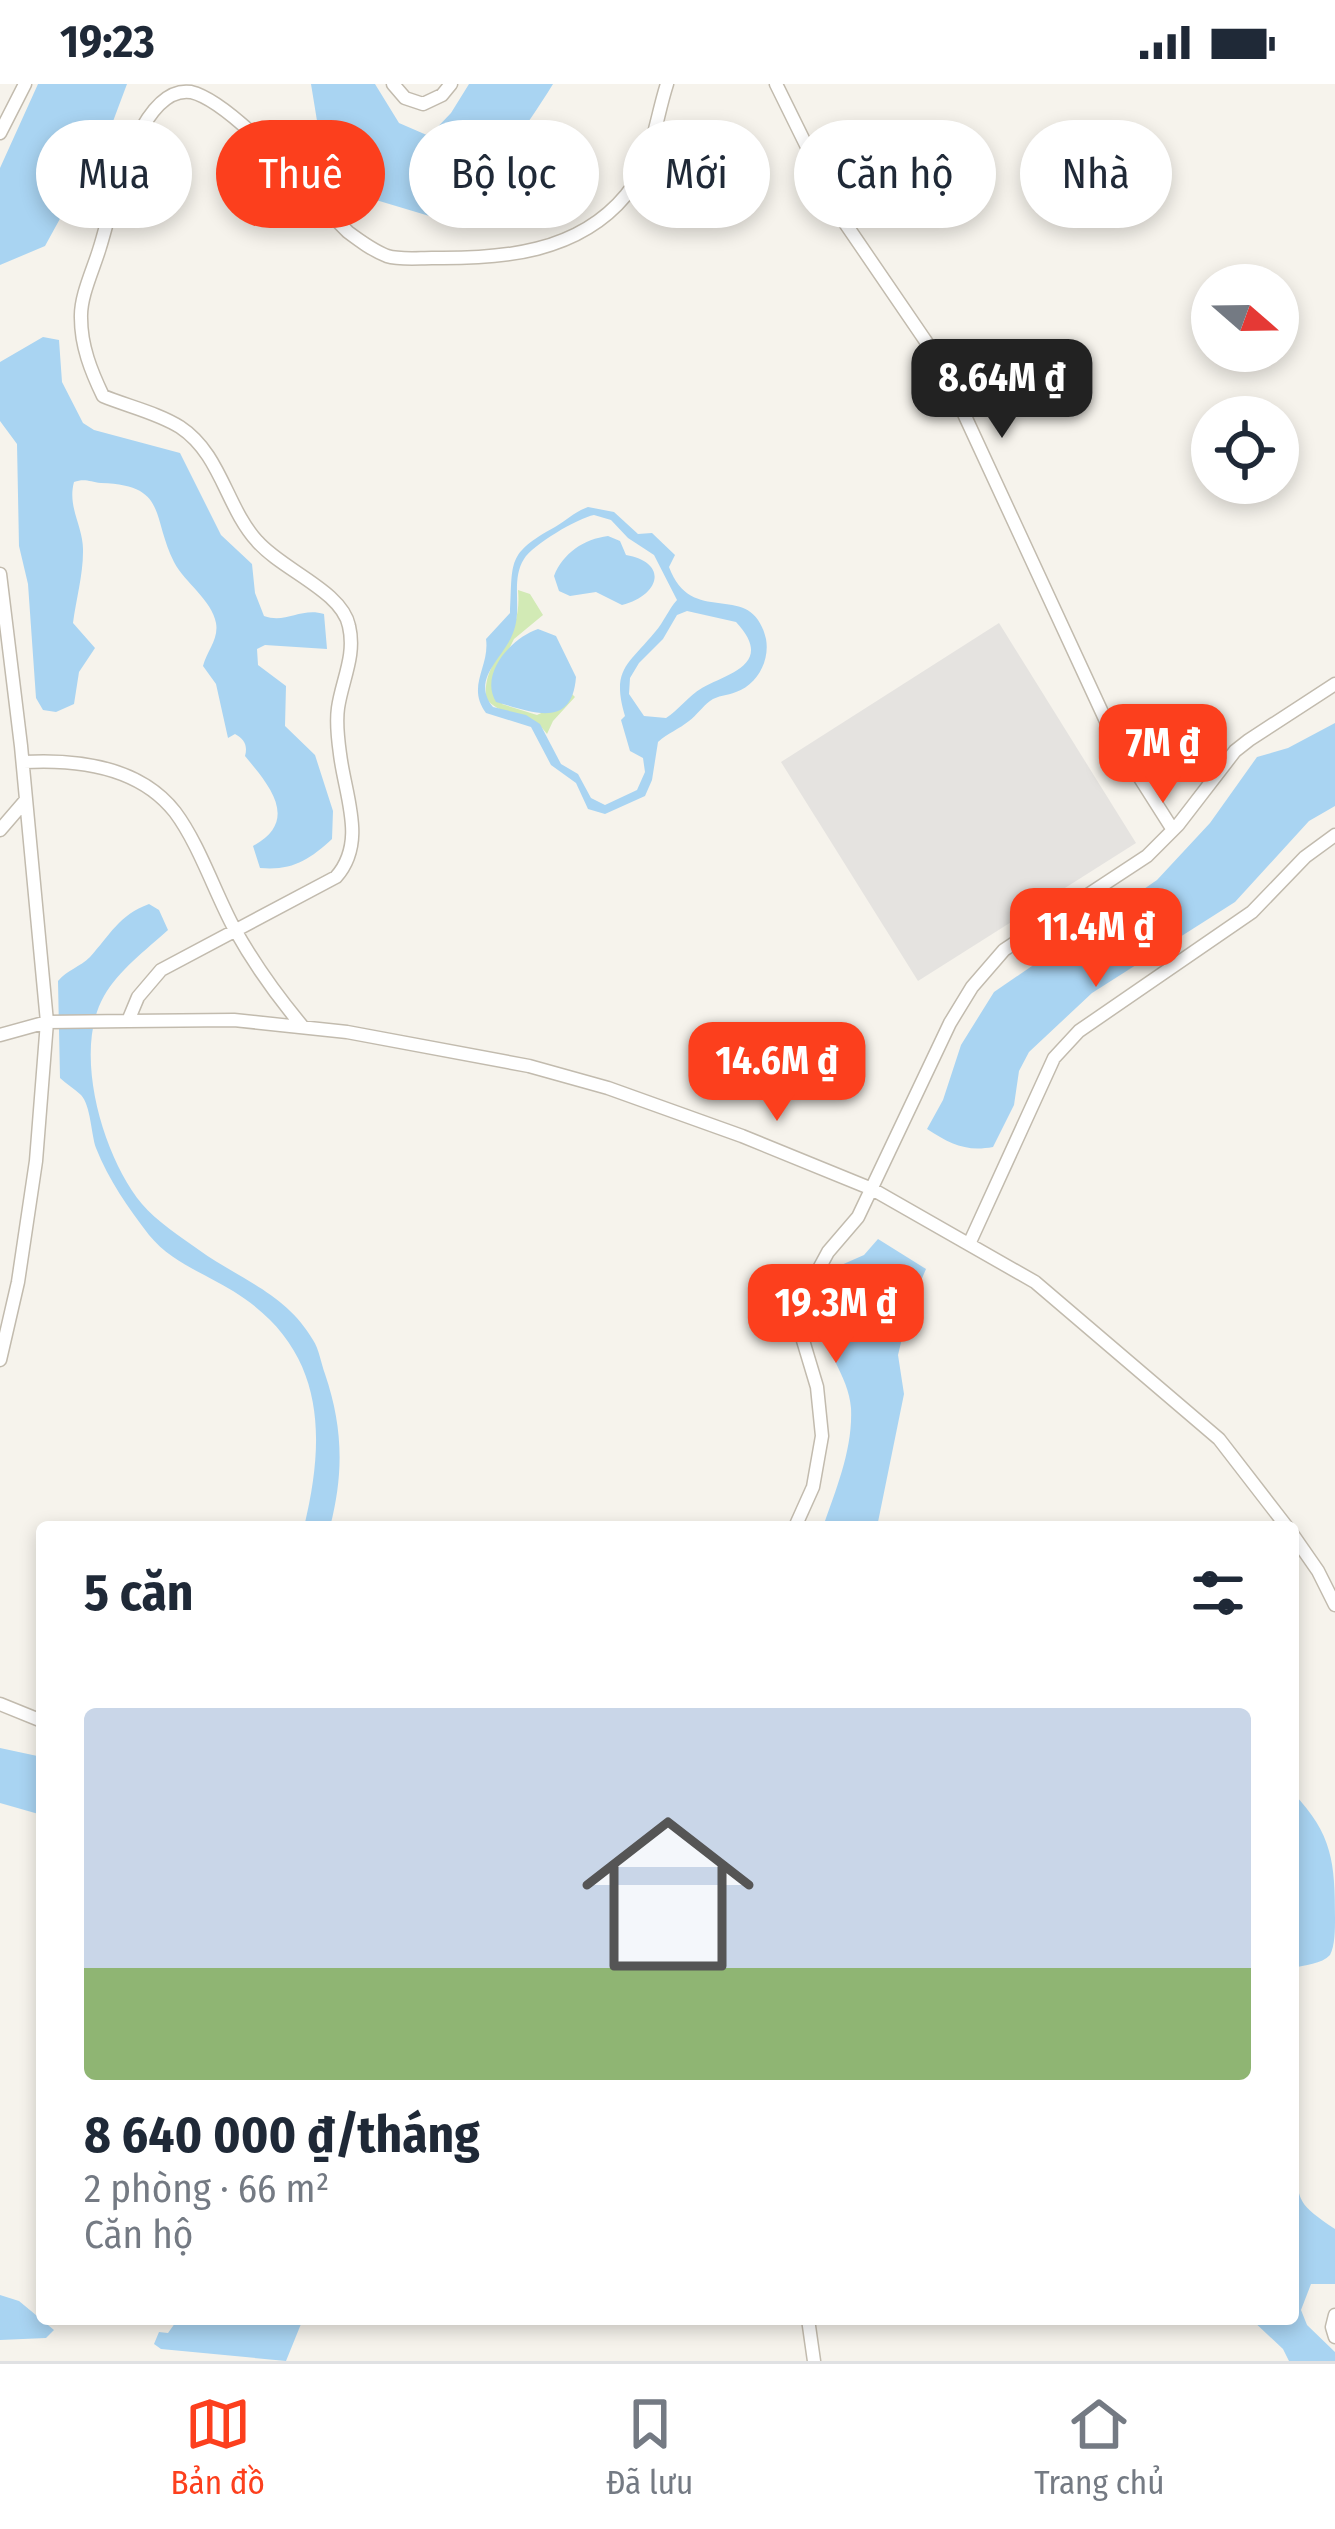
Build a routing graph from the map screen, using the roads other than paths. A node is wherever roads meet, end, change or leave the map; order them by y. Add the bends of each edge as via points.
1 (25, 84) edge
2 (393, 84) edge
3 (451, 84) edge
4 (667, 84) edge
5 (776, 84) edge
6 (0, 133) edge
7 (0, 574) edge
8 (5, 642) edge
9 (1335, 685) edge
10 (22, 762) junction
11 (26, 802) junction
12 (0, 830) edge
13 (1173, 830) junction
14 (1335, 835) edge
15 (236, 931) junction
16 (128, 1021) junction
17 (47, 1022) junction
18 (303, 1028) junction
19 (0, 1035) edge
20 (872, 1189) junction
21 (970, 1242) junction
22 (0, 1360) edge
23 (798, 1521) edge
24 (1282, 1521) edge
25 (1299, 1543) edge
26 (1335, 1605) edge
27 (0, 1704) edge
28 (36, 1719) edge
29 (1335, 2315) edge
30 (809, 2325) edge
31 (1335, 2337) edge
32 (814, 2361) edge

1 - 6 street
2 - 3 street via 423,104
4 - 15 street via 647,158 626,196 593,227 514,254 392,258 368,247 238,122 191,92 165,98 131,145 80,314 87,364 103,396 180,428 209,455 253,538 333,596 349,624 351,661 338,709 351,861
5 - 13 street via 843,220 940,362 1112,734
7 - 8 street
8 - 10 street
9 - 13 street via 1235,751
10 - 11 street
10 - 15 street via 73,759 131,777 174,811
11 - 12 street
11 - 17 street
13 - 20 street via 1118,877 1004,950 972,987
14 - 21 street via 1252,912 1079,1031 1054,1058
15 - 16 street via 161,970
15 - 18 street
16 - 17 street
16 - 18 street
17 - 19 street
17 - 22 street via 36,1161
18 - 20 street via 549,1071
20 - 21 street
20 - 23 street via 807,1291 802,1336 823,1436
21 - 24 street via 1035,1282 1219,1439
25 - 26 street
27 - 28 street
29 - 31 street
30 - 32 street

